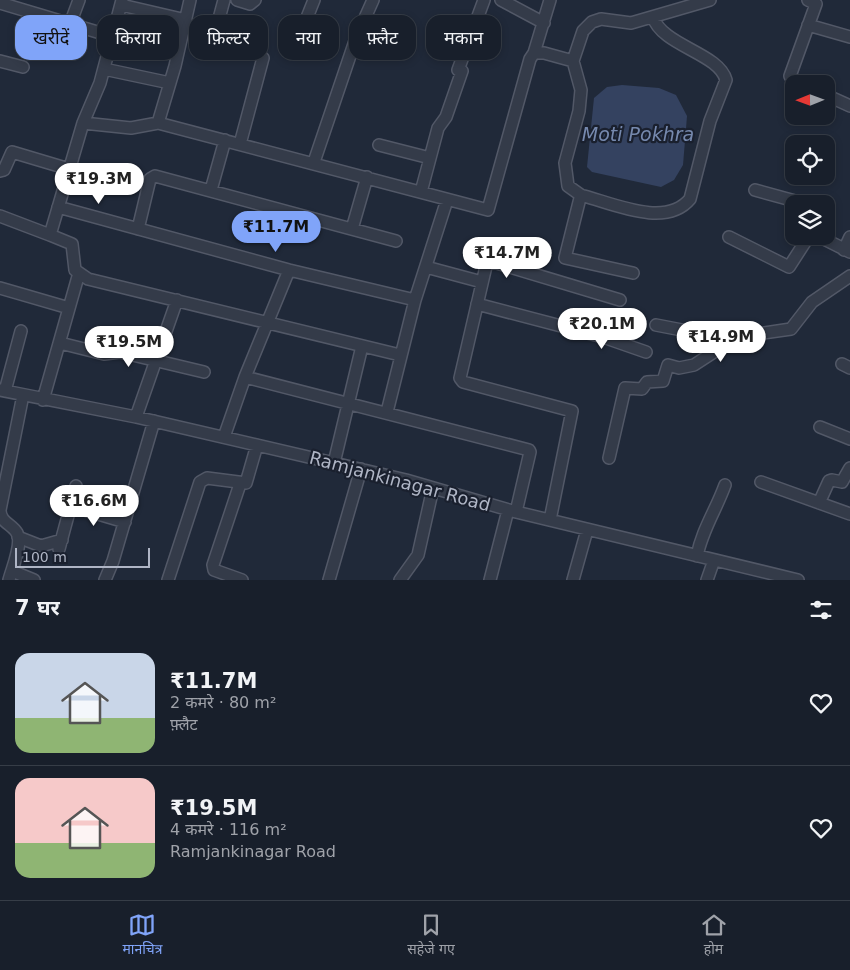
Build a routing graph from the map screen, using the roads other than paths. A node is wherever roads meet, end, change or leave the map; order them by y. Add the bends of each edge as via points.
1 (79, 0) edge
2 (190, 0) edge
3 (224, 0) edge
4 (237, 0) edge
5 (255, 0) edge
6 (314, 0) edge
7 (373, 0) edge
8 (484, 0) edge
9 (501, 0) edge
10 (550, 0) edge
11 (710, 0) edge
12 (808, 0) edge
13 (121, 2) edge
14 (0, 3) edge
15 (18, 4) edge
16 (47, 15) edge
17 (73, 15) edge
18 (118, 15) edge
19 (220, 15) edge
20 (308, 15) edge
21 (653, 17) junction
22 (186, 20) junction
23 (544, 22) junction
24 (808, 24) junction
25 (850, 37) edge
26 (534, 53) junction
27 (107, 60) edge
28 (262, 60) edge
29 (0, 61) edge
30 (573, 61) junction
31 (23, 67) dead end
32 (104, 69) junction
33 (790, 75) edge
34 (170, 83) junction
35 (835, 99) edge
36 (850, 106) edge
37 (158, 122) junction
38 (83, 123) junction
39 (225, 140) junction
40 (240, 144) junction
41 (379, 145) dead end
42 (430, 158) junction
43 (314, 162) junction
44 (69, 169) junction
45 (0, 172) edge
46 (367, 177) junction
47 (211, 190) junction
48 (755, 190) dead end
49 (421, 192) junction
50 (582, 196) junction
51 (785, 198) edge
52 (447, 200) junction
53 (58, 207) junction
54 (0, 216) edge
55 (138, 229) junction
56 (352, 229) junction
57 (50, 235) junction
58 (729, 237) dead end
59 (850, 237) edge
60 (396, 241) dead end
61 (803, 245) edge
62 (835, 245) edge
63 (847, 251) edge
64 (426, 268) junction
65 (289, 270) junction
66 (79, 273) junction
67 (633, 273) dead end
68 (850, 276) edge
69 (482, 282) junction
70 (0, 288) edge
71 (177, 300) junction
72 (415, 300) junction
73 (620, 300) dead end
74 (477, 304) junction
75 (69, 308) junction
76 (268, 323) junction
77 (656, 325) dead end
78 (21, 331) dead end
79 (734, 340) junction
80 (60, 343) junction
81 (362, 346) junction
82 (646, 352) dead end
83 (400, 355) junction
84 (156, 361) junction
85 (204, 372) dead end
86 (245, 377) junction
87 (2, 390) edge
88 (23, 395) junction
89 (43, 400) junction
90 (347, 402) junction
91 (387, 412) junction
92 (136, 417) junction
93 (154, 421) junction
94 (820, 427) dead end
95 (224, 437) junction
96 (850, 439) edge
97 (257, 445) junction
98 (5, 456) edge
99 (609, 458) dead end
100 (334, 463) junction
101 (850, 468) edge
102 (361, 469) junction
103 (761, 482) dead end
104 (240, 484) junction
105 (725, 485) dead end
106 (76, 486) dead end
107 (433, 488) junction
108 (819, 503) junction
109 (71, 506) junction
110 (0, 510) edge
111 (512, 511) junction
112 (850, 514) edge
113 (0, 515) edge
114 (550, 520) junction
115 (125, 522) junction
116 (587, 530) junction
117 (18, 537) junction
118 (696, 556) junction
119 (714, 560) junction
120 (11, 575) edge
121 (774, 577) edge
122 (34, 580) edge
123 (105, 580) edge
124 (168, 580) edge
125 (242, 580) edge
126 (329, 580) edge
127 (400, 580) edge
128 (490, 580) edge
129 (573, 580) edge
130 (708, 580) edge
131 (798, 580) edge

1 - 17 street
2 - 22 street
3 - 19 street
4 - 5 street via 250,4
6 - 20 street
7 - 43 street via 356,38
8 - 42 street
9 - 23 street
10 - 23 street
11 - 21 street
12 - 24 street via 816,4
13 - 18 street
13 - 22 street
14 - 15 street
15 - 16 street
21 - 30 street via 631,23 601,19 592,22 583,31
21 - 50 street via 659,30 707,59 726,80 710,121 690,198 673,210 648,212
22 - 34 street
23 - 26 street
24 - 25 street
24 - 33 street
26 - 30 street
26 - 52 street via 488,210
27 - 32 street
28 - 40 street
29 - 31 street
30 - 50 street via 581,90 566,163 568,186
32 - 34 street
32 - 38 street
34 - 37 street
35 - 36 street
37 - 38 street via 131,128
37 - 39 street
38 - 44 street
39 - 40 street
39 - 47 street
40 - 43 street
41 - 42 street
42 - 49 street
43 - 46 street
44 - 45 street via 12,152
44 - 53 street
46 - 49 street
46 - 56 street
47 - 55 street via 152,176
47 - 56 street
48 - 51 street
49 - 52 street
50 - 67 street via 565,258
52 - 64 street
53 - 55 street
53 - 57 street
54 - 57 street
55 - 65 street
56 - 60 street
57 - 66 street via 72,244 75,270
58 - 61 street via 790,266
59 - 63 street
62 - 63 street
64 - 69 street
64 - 72 street
65 - 72 street
65 - 76 street
66 - 71 street via 88,279
66 - 75 street
68 - 79 street via 812,302 791,329
69 - 73 street via 490,260
69 - 74 street
70 - 75 street
71 - 76 street
71 - 84 street
72 - 83 street
74 - 82 street via 603,337
74 - 114 street via 460,381 572,411
75 - 80 street
76 - 81 street
76 - 86 street
77 - 79 street
78 - 87 street
79 - 99 street via 694,365 679,368 668,365 663,381 646,382 642,389 624,388
80 - 84 street via 104,354 120,352
80 - 89 street
81 - 83 street
81 - 90 street
83 - 91 street
84 - 85 street
84 - 92 street
86 - 90 street
86 - 95 street
87 - 88 street, Ramjankinagar Road
88 - 89 street, Ramjankinagar Road
88 - 98 street
89 - 92 street, Ramjankinagar Road
90 - 91 street
90 - 100 street
91 - 111 street via 529,450
92 - 93 street, Ramjankinagar Road
93 - 95 street, Ramjankinagar Road
93 - 115 street
94 - 96 street
95 - 97 street, Ramjankinagar Road
97 - 100 street, Ramjankinagar Road
97 - 104 street via 248,480 246,484
98 - 110 street
100 - 102 street, Ramjankinagar Road
101 - 108 street via 842,482 829,481
102 - 107 street, Ramjankinagar Road
102 - 126 street
103 - 108 street
104 - 124 street via 207,478 200,482
104 - 125 street via 213,565 214,570
105 - 118 street via 716,510 704,529
106 - 109 street
107 - 111 street, Ramjankinagar Road
107 - 127 street via 418,555
108 - 112 street
109 - 115 street
109 - 117 street via 61,545 41,546
110 - 113 street
111 - 114 street, Ramjankinagar Road
111 - 128 street
113 - 117 street
114 - 116 street, Ramjankinagar Road
115 - 123 street
116 - 118 street, Ramjankinagar Road
116 - 129 street
117 - 120 street
118 - 119 street, Ramjankinagar Road
119 - 121 street, Ramjankinagar Road
119 - 130 street
120 - 122 street
121 - 131 street, Ramjankinagar Road

